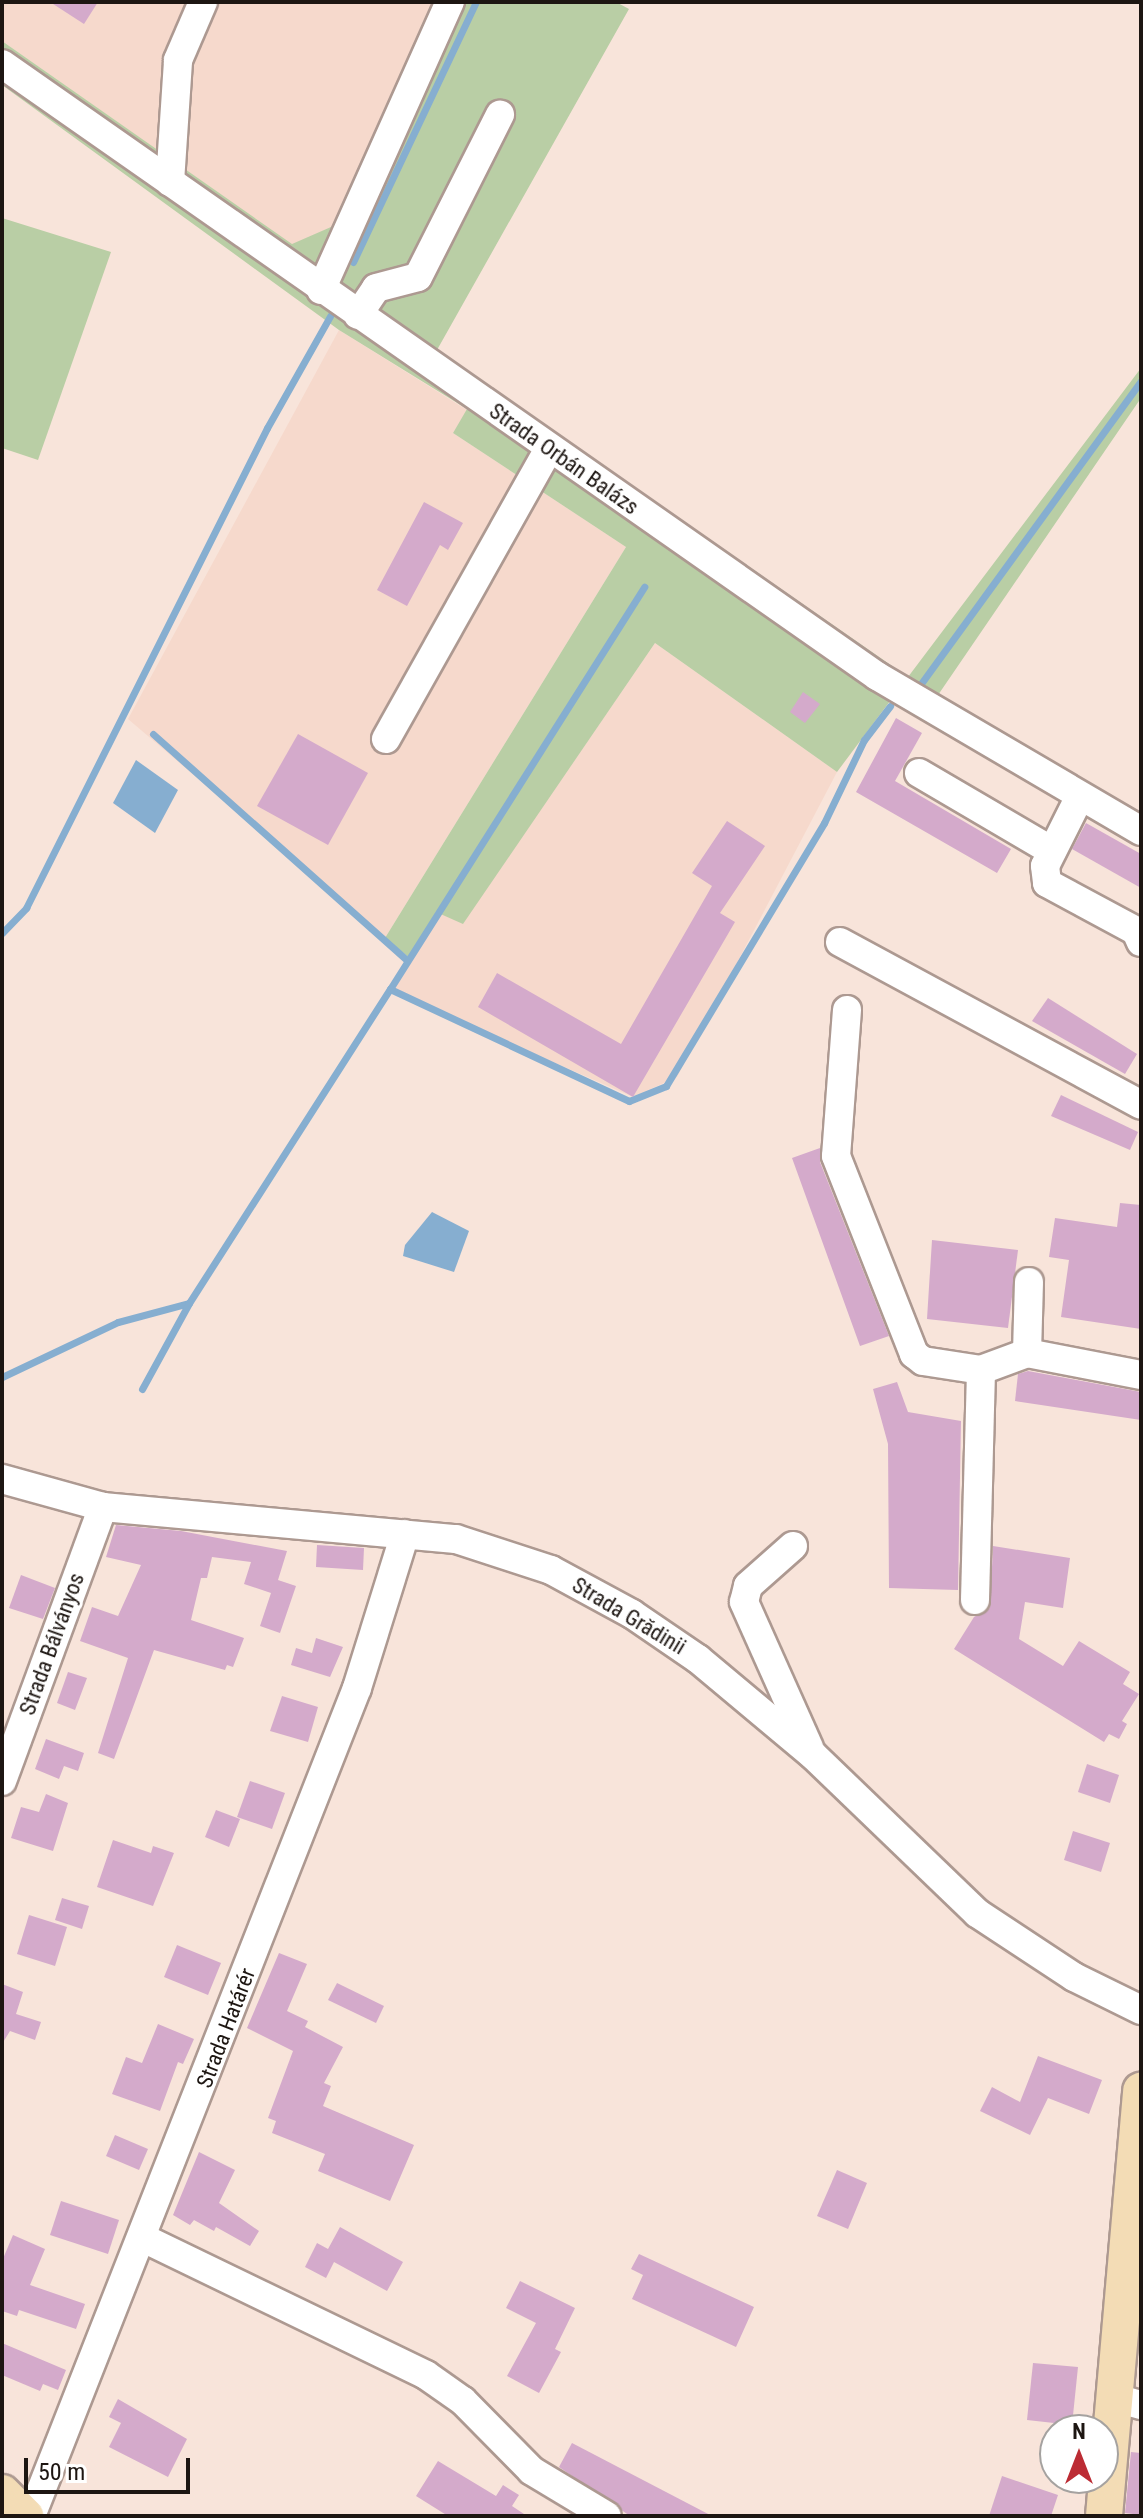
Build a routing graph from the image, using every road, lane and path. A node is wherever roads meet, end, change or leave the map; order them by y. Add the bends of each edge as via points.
1 (203, 2) edge
2 (450, 2) edge
3 (2, 64) edge
4 (500, 115) dead end
5 (170, 182) junction
6 (321, 290) junction
7 (358, 315) junction
8 (549, 448) junction
9 (386, 739) dead end
10 (919, 773) dead end
11 (1080, 796) junction
12 (1141, 831) edge
13 (1052, 851) junction
14 (840, 942) dead end
15 (1141, 942) edge
16 (847, 1010) dead end
17 (1141, 1105) edge
18 (1029, 1282) dead end
19 (1027, 1353) junction
20 (981, 1370) junction
21 (1141, 1375) edge
22 (2, 1479) edge
23 (103, 1507) junction
24 (405, 1534) junction
25 (793, 1546) dead end
26 (975, 1600) dead end
27 (813, 1755) junction
28 (2, 1781) edge
29 (1141, 2010) edge
30 (1141, 2091) edge
31 (145, 2239) junction
32 (1129, 2402) edge
33 (2, 2493) edge
34 (28, 2516) edge
35 (607, 2516) edge
36 (1104, 2516) edge

1 - 5 street via 178,60
2 - 6 street
3 - 5 street, Strada Orbán Balázs
4 - 7 street via 418,277 376,288
5 - 6 street, Strada Orbán Balázs
6 - 7 street, Strada Orbán Balázs
7 - 8 street, Strada Orbán Balázs
8 - 9 street
8 - 11 street, Strada Orbán Balázs via 877,676
10 - 13 street
11 - 12 street, Strada Orbán Balázs
11 - 13 street
13 - 15 street via 1045,866 1047,883 1136,931
14 - 17 street
16 - 20 street via 836,1156 914,1354 923,1361
18 - 19 street
19 - 20 street
19 - 21 street
20 - 26 street
22 - 23 street, Strada Grădinii
23 - 24 street, Strada Grădinii
23 - 28 street, Strada Bálványos
24 - 27 street, Strada Grădinii via 489,1546 588,1589 698,1659
24 - 31 street, Strada Határér via 357,1688
25 - 27 street via 748,1586 744,1602
27 - 29 street, Strada Grădinii via 977,1913 1074,1977
30 - 32 main road
31 - 34 street, Strada Határér
31 - 35 street via 426,2375 463,2401 532,2471
32 - 36 main road
33 - 34 main road

